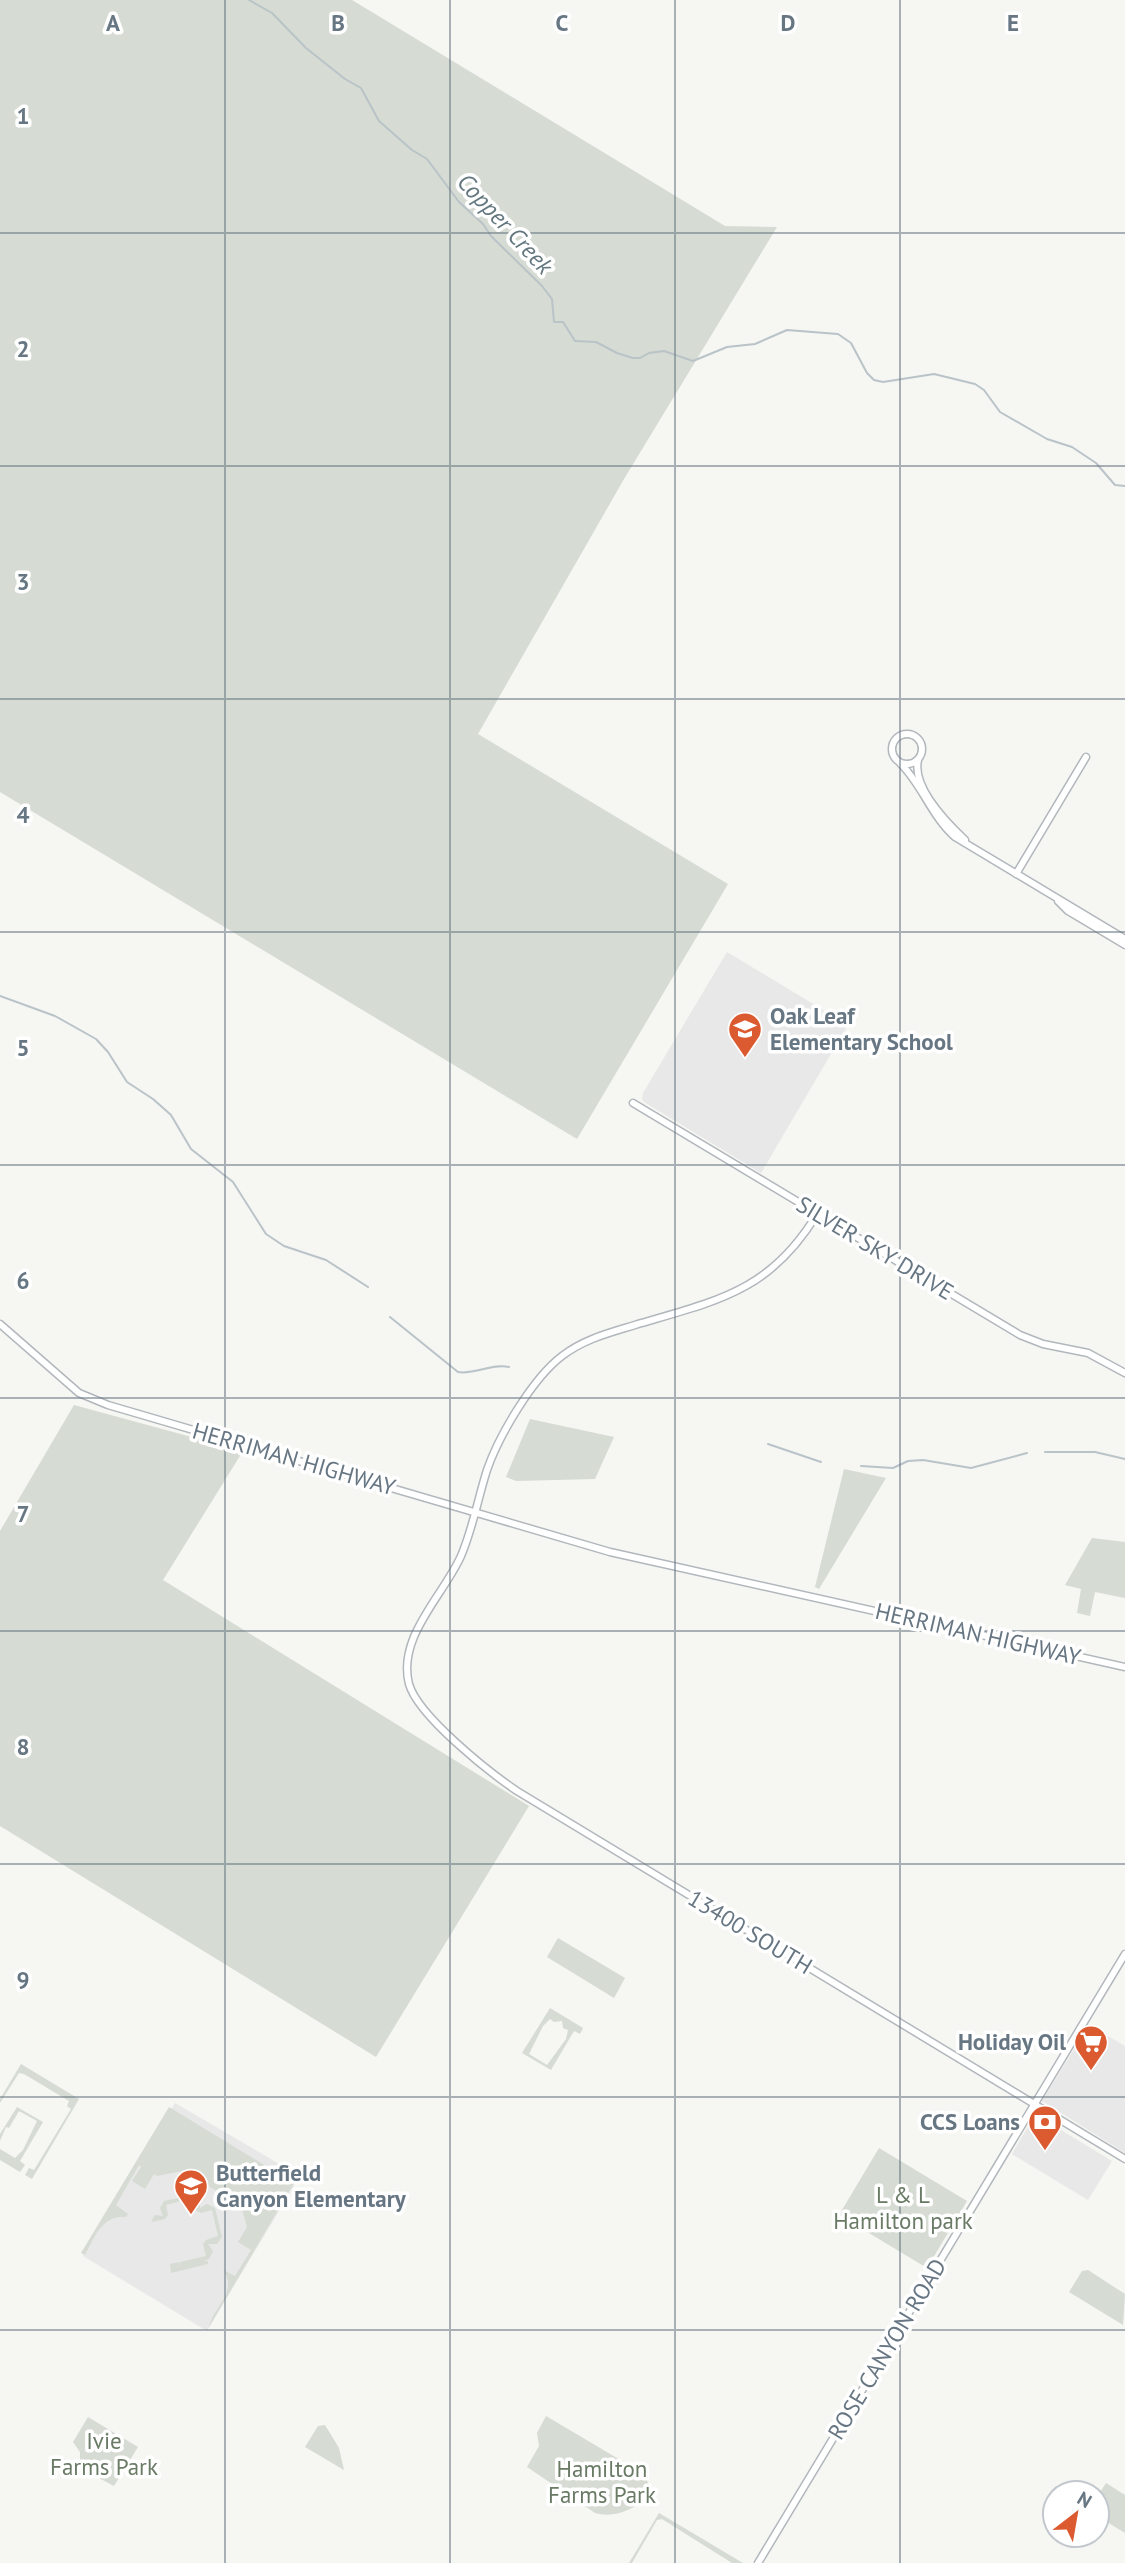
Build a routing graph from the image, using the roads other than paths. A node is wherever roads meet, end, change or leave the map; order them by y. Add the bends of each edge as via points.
1 (1086, 757) dead end
2 (918, 760) junction
3 (900, 762) junction
4 (983, 855) junction
5 (1016, 874) junction
6 (1057, 899) junction
7 (1125, 939) edge
8 (1125, 945) edge
9 (633, 1103) dead end
10 (817, 1214) junction
11 (0, 1324) edge
12 (1125, 1373) edge
13 (475, 1512) junction
14 (1125, 1667) edge
15 (1125, 1954) edge
16 (1035, 2103) junction
17 (1125, 2158) edge
18 (758, 2563) edge

1 - 5 street
2 - 3 street via 909,765
2 - 3 street via 923,750 920,741 905,734 892,748
2 - 4 street via 918,776 934,805
3 - 4 street via 943,825
4 - 5 street
5 - 6 street
6 - 7 street
6 - 8 street via 1068,911
9 - 10 street, SILVER SKY DRIVE
10 - 12 street, SILVER SKY DRIVE via 1020,1335 1088,1353
10 - 13 street via 787,1256 748,1286 715,1301 596,1337 554,1363 528,1394 495,1452
11 - 13 street, HERRIMAN HIGHWAY via 79,1393 98,1402
13 - 14 street, HERRIMAN HIGHWAY via 610,1552
13 - 16 street, 13400 SOUTH via 461,1556 408,1655 413,1695 427,1713 517,1791
15 - 16 street, ROSE CANYON ROAD
16 - 17 street, 13400 SOUTH
16 - 18 street, ROSE CANYON ROAD

